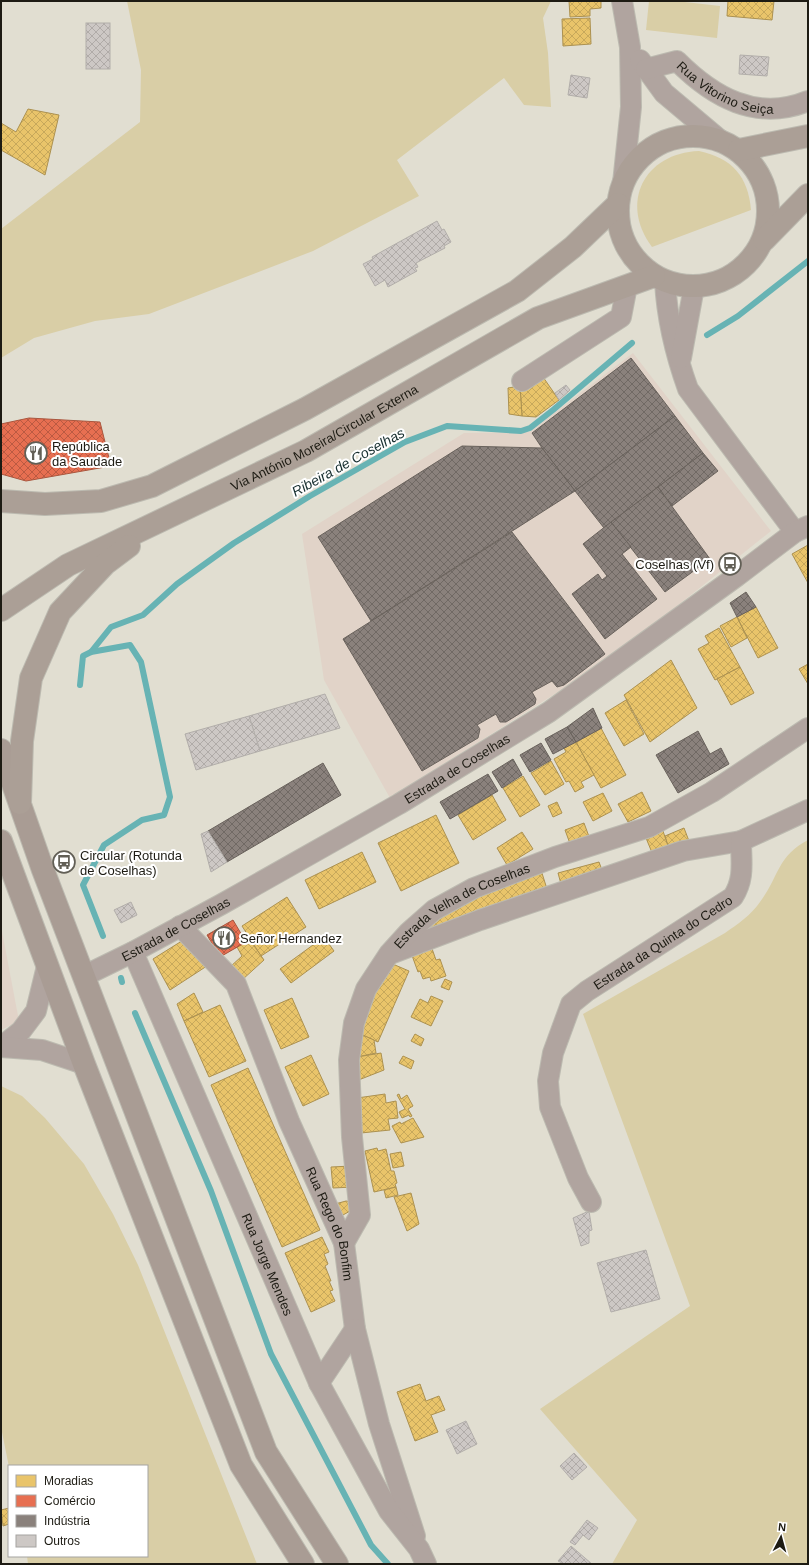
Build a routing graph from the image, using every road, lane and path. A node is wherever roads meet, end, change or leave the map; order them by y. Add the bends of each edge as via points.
1 (622, 1) edge
2 (630, 47) junction
3 (646, 69) junction
4 (808, 102) edge
5 (808, 136) edge
6 (730, 146) junction
7 (620, 193) junction
8 (808, 195) edge
9 (764, 240) junction
10 (659, 279) junction
11 (627, 286) junction
12 (694, 287) junction
13 (679, 366) junction
14 (522, 381) dead end
15 (1, 501) edge
16 (162, 519) junction
17 (801, 529) edge
18 (1, 610) edge
19 (808, 728) edge
20 (1, 750) edge
21 (20, 802) junction
22 (808, 810) edge
23 (1, 841) edge
24 (740, 841) junction
25 (180, 926) junction
26 (133, 952) junction
27 (389, 954) junction
28 (47, 966) junction
29 (84, 976) junction
30 (1, 1047) edge
31 (84, 1064) junction
32 (591, 1202) dead end
33 (344, 1242) junction
34 (355, 1329) junction
35 (319, 1383) junction
36 (423, 1557) edge
37 (303, 1564) edge
38 (337, 1564) edge

1 - 2 street
2 - 3 street
2 - 7 street via 631,107
3 - 4 street, Rua Vitorino Seiça via 677,61 694,78 725,98 751,108 777,109
3 - 6 street via 664,93
5 - 6 highway
6 - 7 highway via 698,136 675,138 653,147 635,163
6 - 9 highway via 756,168 766,191 769,216
7 - 10 highway via 618,225 625,245 637,262
7 - 15 highway via 573,247 516,290 305,409 152,486 101,501 45,504
8 - 9 highway
9 - 12 highway via 752,259 736,274 716,284
10 - 11 highway, Via António Moreira/Circular Externa
10 - 12 highway
10 - 13 street
11 - 14 street via 621,317
11 - 16 highway, Via António Moreira/Circular Externa via 538,318 306,451
12 - 13 street
13 - 17 street via 688,389
16 - 18 highway, Via António Moreira/Circular Externa via 68,565
16 - 21 highway via 104,564 60,612 32,678 22,740
17 - 25 street, Estrada de Coselhas via 549,712 399,804
19 - 27 street, Estrada Velha de Coselhas via 712,792 649,827 555,857 474,888 434,910
20 - 21 main road
21 - 29 main road
22 - 24 street
23 - 28 main road
24 - 27 street via 683,851
24 - 32 street, Estrada da Quinta do Cedro via 742,874 740,886 733,897 587,991 571,1004 553,1053 548,1081 550,1107 578,1178
25 - 26 street, Estrada de Coselhas
25 - 33 street, Rua Rego do Bonfim via 236,984 289,1121
26 - 29 street, Estrada de Coselhas
26 - 35 street, Rua Jorge Mendes
27 - 33 street, Estrada Velha de Coselhas via 366,989 354,1023 349,1060 352,1137 360,1215
28 - 30 street via 36,1011
28 - 31 main road
29 - 38 main road via 266,1452
30 - 31 street via 42,1050
31 - 37 main road via 241,1465
33 - 34 street, Rua Rego do Bonfim
34 - 35 street
34 - 36 street, Rua Rego do Bonfim via 379,1424
35 - 36 street, Rua Jorge Mendes via 389,1511

